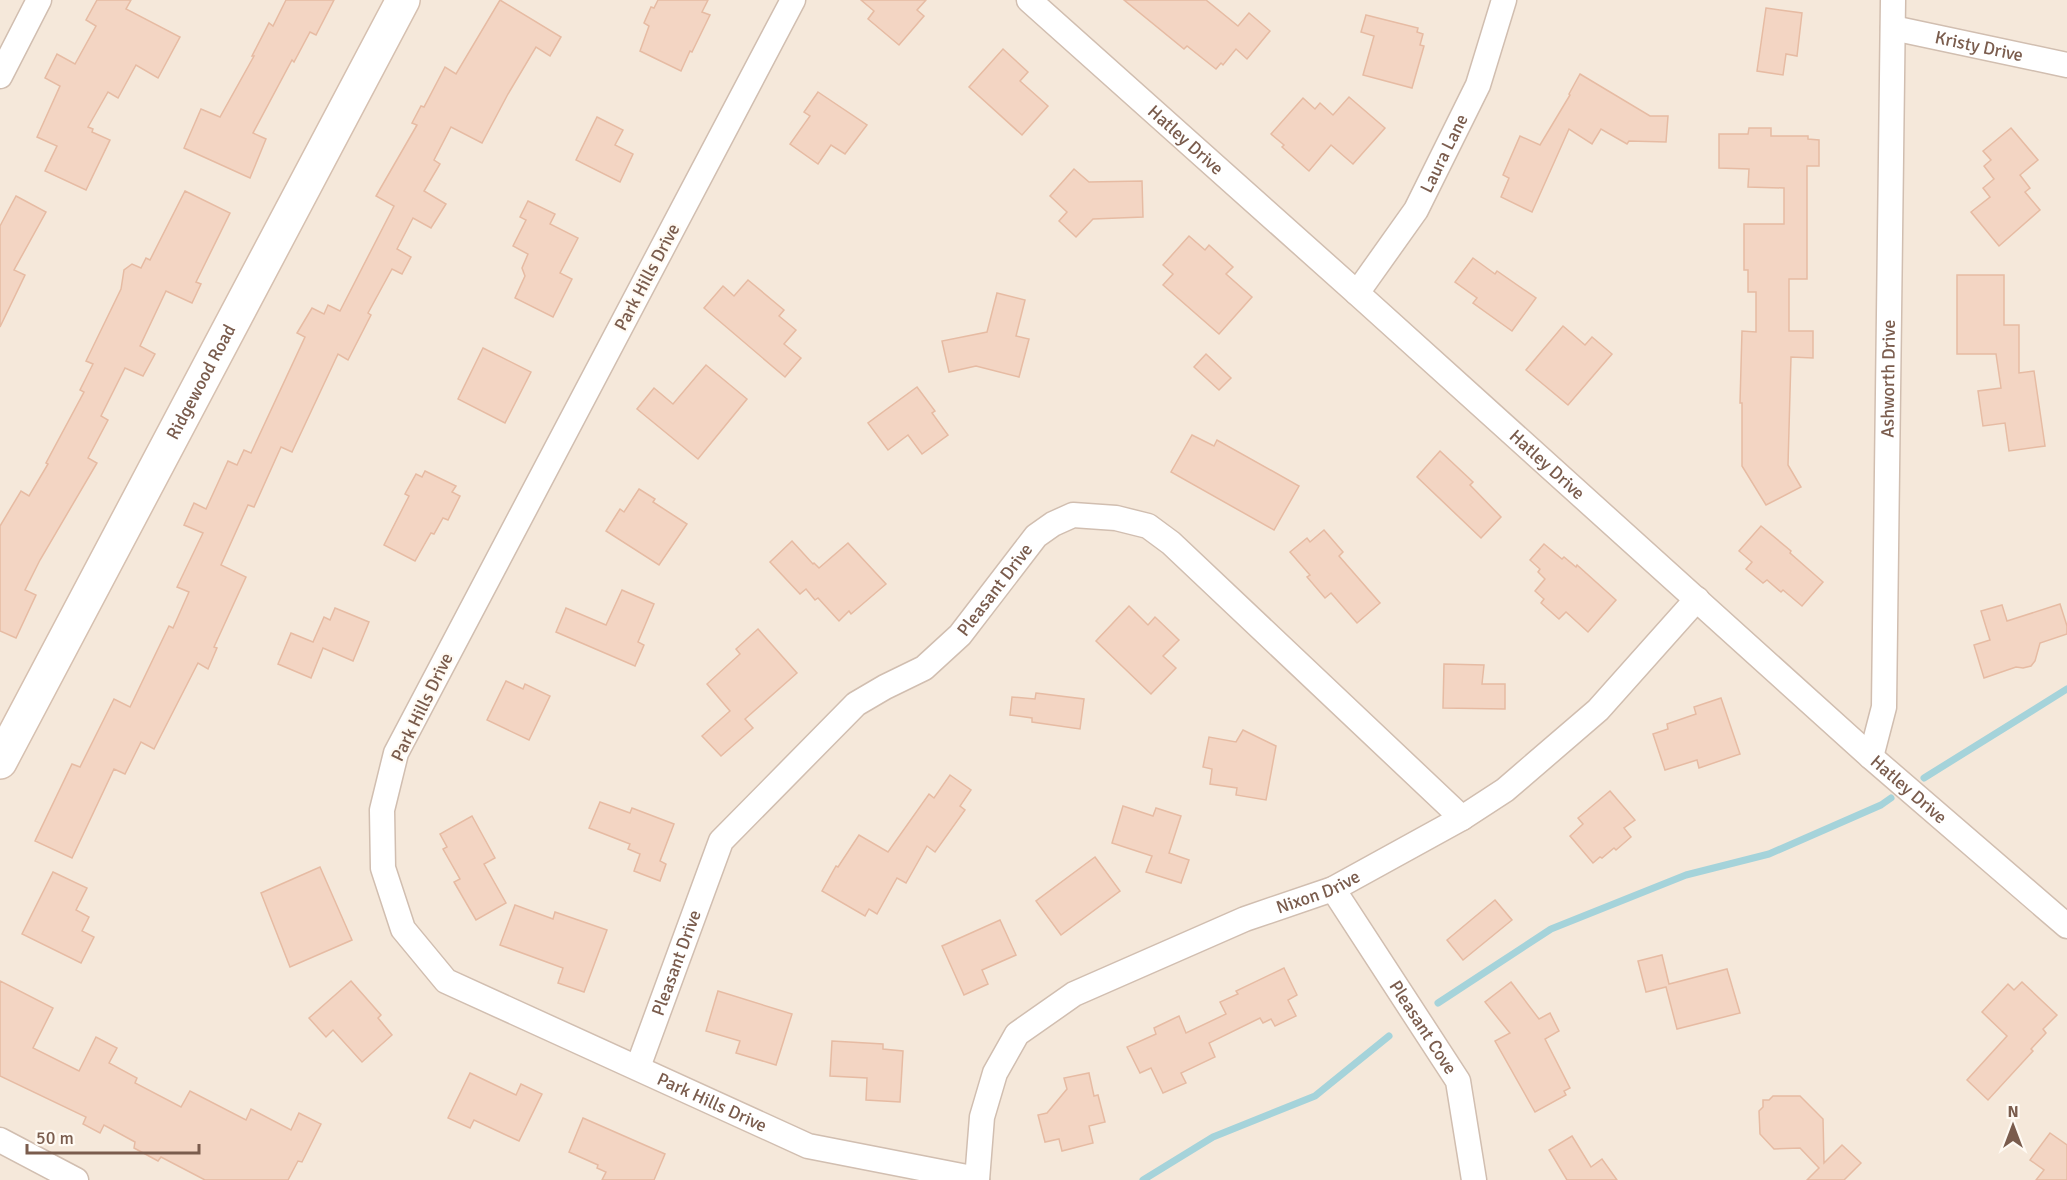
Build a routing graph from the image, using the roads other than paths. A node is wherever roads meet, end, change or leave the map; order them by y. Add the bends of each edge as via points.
1 (39, 0) edge
2 (403, 0) edge
3 (793, 0) edge
4 (1029, 0) edge
5 (1504, 0) edge
6 (1893, 0) edge
7 (1893, 28) junction
8 (2067, 65) edge
9 (0, 76) edge
10 (1357, 293) junction
11 (1697, 599) junction
12 (1871, 757) junction
13 (0, 762) edge
14 (1462, 818) junction
15 (1334, 889) junction
16 (2067, 926) edge
17 (638, 1067) junction
18 (0, 1140) edge
19 (76, 1180) edge
20 (977, 1180) edge
21 (1474, 1180) edge

1 - 9 street
2 - 13 street, Ridgewood Road
3 - 17 street, Park Hills Drive via 396,753 382,810 383,868 404,929 446,981
4 - 10 street, Hatley Drive
5 - 10 street, Laura Lane via 1478,85 1416,210
6 - 7 street, Ashworth Drive
7 - 8 street, Kristy Drive
7 - 12 street, Ashworth Drive via 1884,707
10 - 11 street, Hatley Drive
11 - 12 street, Hatley Drive
11 - 14 street, Nixon Drive via 1598,710 1505,790
12 - 16 street, Hatley Drive
14 - 15 street, Nixon Drive
14 - 17 street, Pleasant Drive via 1171,543 1148,526 1116,518 1073,515 1036,536 960,635 924,668 856,704 721,841
15 - 20 street, Nixon Drive via 1245,919 1074,994 1017,1034 995,1073 982,1117
15 - 21 street, Pleasant Cove via 1458,1081
17 - 20 street, Park Hills Drive via 808,1146
18 - 19 street

